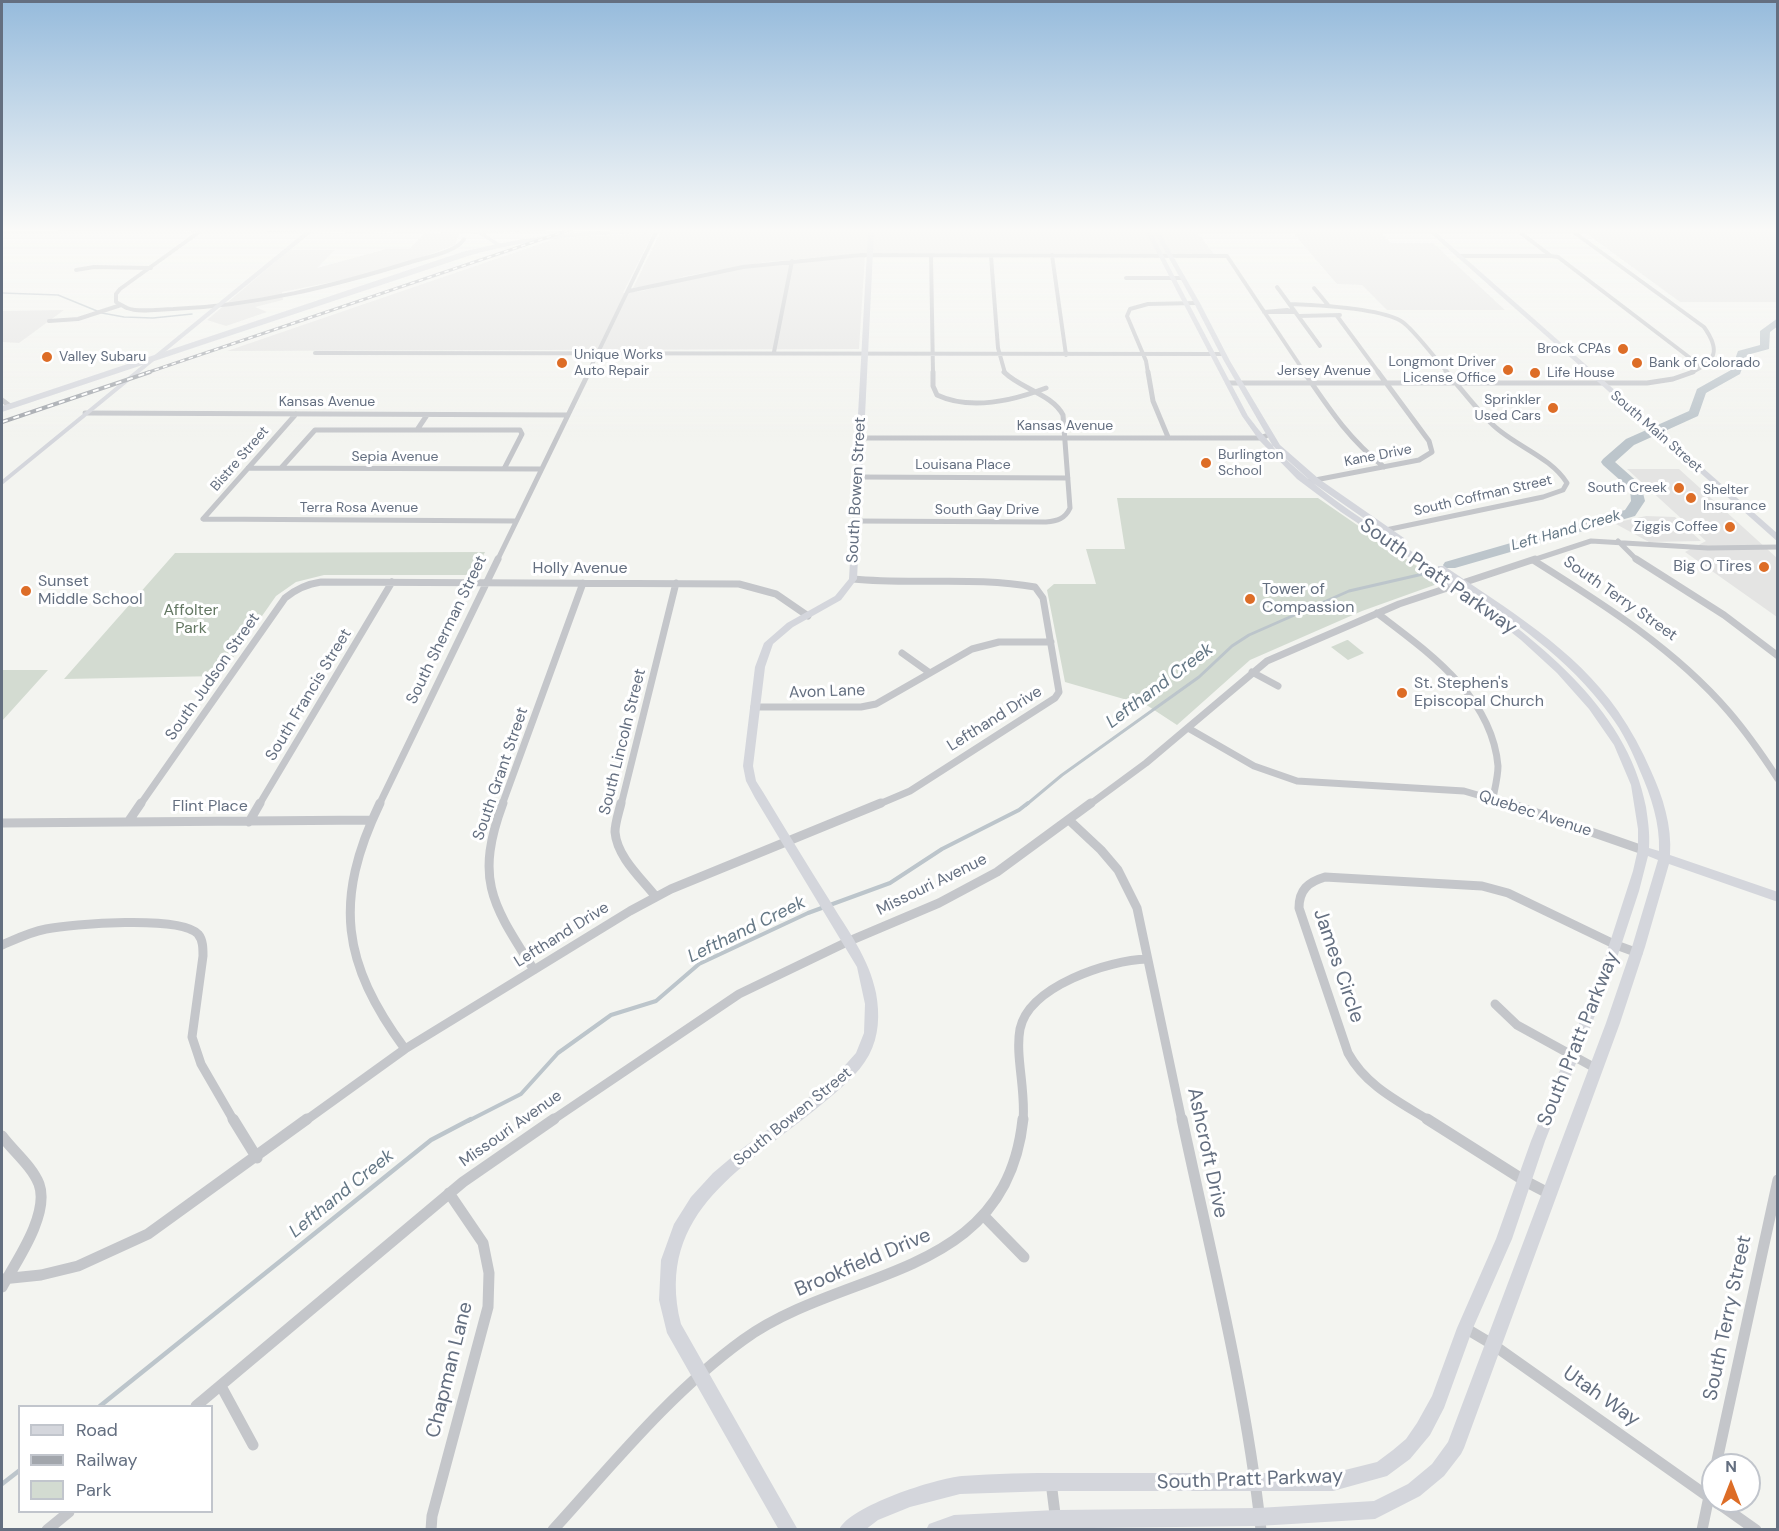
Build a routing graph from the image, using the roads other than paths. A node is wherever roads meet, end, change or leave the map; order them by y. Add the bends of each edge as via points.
1 (117, 299) edge
2 (226, 299) edge
3 (251, 299) edge
4 (328, 299) edge
5 (625, 299) edge
6 (784, 299) edge
7 (867, 299) edge
8 (931, 299) edge
9 (995, 299) edge
10 (1058, 299) edge
11 (1190, 299) edge
12 (1256, 299) edge
13 (1287, 299) edge
14 (1323, 299) edge
15 (1508, 299) edge
16 (1614, 299) edge
17 (1663, 299) edge
18 (1192, 304) junction
19 (1290, 304) junction
20 (123, 305) junction
21 (1328, 305) junction
22 (218, 306) junction
23 (1341, 309) junction
24 (1264, 312) junction
25 (1294, 312) junction
26 (1299, 316) junction
27 (1337, 316) junction
28 (49, 321) dead end
29 (181, 336) junction
30 (214, 337) junction
31 (1320, 346) dead end
32 (599, 351) junction
33 (774, 352) junction
34 (864, 352) junction
35 (315, 353) dead end
36 (1218, 354) junction
37 (932, 355) junction
38 (1000, 355) junction
39 (1066, 355) junction
40 (1144, 355) junction
41 (157, 356) junction
42 (1702, 367) junction
43 (91, 378) junction
44 (125, 381) junction
45 (1234, 383) junction
46 (1311, 383) junction
47 (1384, 383) junction
48 (1457, 383) junction
49 (1601, 383) junction
50 (1046, 388) dead end
51 (1035, 392) junction
52 (4, 405) edge
53 (85, 413) junction
54 (296, 414) junction
55 (428, 415) junction
56 (568, 415) junction
57 (417, 430) junction
58 (1168, 437) junction
59 (1264, 437) junction
60 (860, 438) junction
61 (1065, 438) junction
62 (1384, 467) junction
63 (248, 468) junction
64 (281, 468) junction
65 (504, 469) junction
66 (541, 469) junction
67 (857, 477) junction
68 (1068, 478) junction
69 (1310, 482) junction
70 (2, 483) edge
71 (203, 519) joint
72 (516, 521) junction
73 (855, 521) junction
74 (1382, 530) junction
75 (1778, 539) edge
76 (1618, 541) junction
77 (1778, 547) edge
78 (1533, 560) junction
79 (852, 579) junction
80 (343, 582) joint
81 (392, 582) junction
82 (487, 582) junction
83 (583, 583) junction
84 (676, 583) junction
85 (1459, 585) junction
86 (1377, 613) junction
87 (808, 616) junction
88 (1051, 642) junction
89 (902, 653) dead end
90 (1778, 656) edge
91 (1252, 672) junction
92 (930, 673) junction
93 (1278, 686) dead end
94 (754, 707) junction
95 (1188, 728) junction
96 (1778, 779) edge
97 (1493, 798) junction
98 (372, 820) junction
99 (1070, 820) junction
100 (128, 822) junction
101 (249, 822) junction
102 (2, 823) edge
103 (787, 842) junction
104 (1643, 850) junction
105 (1664, 857) junction
106 (656, 897) junction
107 (1778, 897) edge
108 (847, 942) junction
109 (2, 945) edge
110 (1616, 945) junction
111 (1638, 953) junction
112 (1148, 959) junction
113 (534, 970) junction
114 (1495, 1004) dead end
115 (405, 1049) junction
116 (1573, 1056) junction
117 (1597, 1069) junction
118 (2, 1136) edge
119 (257, 1158) junction
120 (1778, 1180) edge
121 (1525, 1181) junction
122 (449, 1193) junction
123 (1550, 1194) junction
124 (984, 1216) junction
125 (1024, 1257) dead end
126 (3, 1282) edge
127 (1465, 1328) junction
128 (1492, 1344) junction
129 (699, 1376) junction
130 (221, 1386) junction
131 (198, 1405) edge
132 (253, 1445) dead end
133 (1719, 1453) edge
134 (1051, 1482) junction
135 (1256, 1483) junction
136 (1701, 1491) edge
137 (68, 1513) edge
138 (1707, 1513) edge
139 (1732, 1513) edge
140 (1259, 1523) edge
141 (1056, 1525) edge
142 (47, 1530) edge
143 (431, 1530) edge
144 (553, 1530) edge
145 (789, 1530) edge
146 (848, 1530) edge
147 (935, 1530) edge
148 (1702, 1530) edge
149 (1756, 1530) edge

1 - 20 street
2 - 22 street
3 - 22 street
4 - 30 highway
5 - 32 street, South Sherman Street
6 - 33 street
7 - 34 street, South Bowen Street
8 - 37 street
9 - 38 street
10 - 39 street
11 - 18 street, South Pratt Parkway
12 - 24 street
13 - 19 street
14 - 21 street
15 - 49 main road, South Main Street
16 - 42 street
17 - 42 street via 1712,336 1718,351
18 - 36 street, South Pratt Parkway
18 - 40 street via 1142,305 1128,312
19 - 21 street, South Coffman Street
19 - 25 street
20 - 22 street via 135,309
20 - 28 street via 66,321
21 - 23 street, South Coffman Street
22 - 29 street
23 - 27 street
23 - 48 street, South Coffman Street via 1402,321
24 - 25 street
24 - 46 street
25 - 26 street
26 - 27 street
26 - 31 street
27 - 47 street, Kane Drive
29 - 30 highway via 193,341
29 - 41 street
30 - 41 highway
32 - 33 street
32 - 35 street
32 - 56 street, South Sherman Street
33 - 34 street
34 - 37 street
34 - 60 street, South Bowen Street
36 - 40 street
36 - 45 street, South Pratt Parkway
37 - 38 street
37 - 51 street via 934,391 942,398 993,402
38 - 39 street
38 - 51 street, South Gay Drive via 1007,377
39 - 40 street
40 - 58 street via 1153,401
41 - 43 highway
41 - 44 street
42 - 49 street, Jersey Avenue via 1664,382
43 - 44 highway via 118,375
43 - 52 highway
44 - 53 street
45 - 46 street, Jersey Avenue
45 - 59 street, South Pratt Parkway
46 - 47 street, Jersey Avenue
46 - 62 street via 1348,434
47 - 48 street, Jersey Avenue
47 - 62 street, Kane Drive via 1432,448 1419,460
48 - 49 street, Jersey Avenue
48 - 74 street, South Coffman Street via 1505,435 1560,472 1567,483 1565,488 1543,497
49 - 75 main road, South Main Street
50 - 51 street
51 - 61 street, South Gay Drive via 1061,411
53 - 54 street, Kansas Avenue
53 - 70 street
54 - 55 street, Kansas Avenue
54 - 63 street, Bistre Street
55 - 56 street, Kansas Avenue
55 - 57 street
56 - 66 street, South Sherman Street
57 - 64 street via 315,430
57 - 65 street via 520,430 522,434
58 - 59 street, Kansas Avenue
58 - 61 street, Kansas Avenue
59 - 69 street, South Pratt Parkway
60 - 61 street, Kansas Avenue
60 - 67 street, South Bowen Street
61 - 68 street, South Gay Drive
62 - 69 street, Kane Drive
63 - 64 street, Sepia Avenue
63 - 71 street, Bistre Street
64 - 65 street, Sepia Avenue
65 - 66 street, Sepia Avenue
66 - 72 street, South Sherman Street
67 - 68 street, Louisana Place
67 - 73 street, South Bowen Street
68 - 73 street, South Gay Drive via 1070,508 1064,519 1054,522
69 - 74 street, South Pratt Parkway
71 - 72 street, Terra Rosa Avenue
72 - 82 street, South Sherman Street
73 - 79 street, South Bowen Street
74 - 85 street, South Pratt Parkway
76 - 77 street, Missouri Avenue via 1688,547
76 - 78 street, Missouri Avenue via 1591,542
76 - 90 street via 1635,559 1724,615
78 - 85 street, Missouri Avenue
78 - 96 street, South Terry Street via 1604,604 1666,650 1720,702
79 - 87 street, South Bowen Street via 838,598
79 - 88 street, Lefthand Drive via 1011,582 1035,587 1043,598
80 - 81 street, Holly Avenue
80 - 100 street, South Judson Street via 309,584 285,598
81 - 82 street, Holly Avenue
81 - 101 street, South Francis Street
82 - 83 street, Holly Avenue
82 - 98 street, South Sherman Street
83 - 84 street, Holly Avenue
83 - 113 street, South Grant Street via 491,835 487,859 494,907
84 - 87 street, Holly Avenue via 752,585 780,594
84 - 106 street, South Lincoln Street via 615,829 623,857
85 - 86 street, Missouri Avenue
85 - 104 street, South Pratt Parkway via 1536,647 1598,712 1625,758 1636,787 1644,828
85 - 105 street, South Pratt Parkway via 1563,655 1608,703 1642,758 1663,830
86 - 91 street, Missouri Avenue via 1267,661
86 - 97 street via 1450,672 1480,712 1496,753
87 - 94 street, South Bowen Street via 769,643 760,667
88 - 92 street, Avon Lane via 985,644
88 - 103 street, Lefthand Drive via 1059,689 1055,698 910,790
89 - 92 street
91 - 93 street
91 - 95 street, Missouri Avenue
92 - 94 street, Avon Lane via 876,704 861,707
94 - 103 street, South Bowen Street via 748,766 751,781
95 - 97 street, Quebec Avenue via 1245,763 1275,776 1297,781 1438,789
95 - 99 street, Missouri Avenue
97 - 104 street, Quebec Avenue
98 - 101 street, Flint Place
98 - 115 street, South Sherman Street via 352,886 351,939 366,992
99 - 108 street, Missouri Avenue via 969,888
99 - 112 street, Ashcroft Drive via 1119,869 1130,887
100 - 101 street, Flint Place
100 - 102 street, Flint Place
103 - 106 street, Lefthand Drive
103 - 108 street, South Bowen Street
104 - 105 street, Quebec Avenue
104 - 110 street, South Pratt Parkway
105 - 107 street, Quebec Avenue
105 - 111 street, South Pratt Parkway
106 - 113 street, Lefthand Drive
108 - 122 street, Missouri Avenue via 739,994
108 - 129 street, South Bowen Street via 863,966 870,991 873,1019 862,1057 818,1099 705,1190 687,1211 675,1236 666,1296 673,1327
109 - 119 street via 39,929 80,924 177,924 191,928 204,949 192,1037 199,1062
110 - 111 street, James Circle
110 - 116 street, South Pratt Parkway
110 - 121 street, James Circle via 1508,893 1482,886 1325,877 1303,886 1298,896 1348,1053 1358,1071 1374,1086
111 - 117 street, South Pratt Parkway
112 - 124 street, Brookfield Drive via 1098,966 1040,998 1030,1009 1019,1041 1023,1127 1001,1186
112 - 135 street, Ashcroft Drive
113 - 115 street, Lefthand Drive
114 - 116 street via 1517,1025
115 - 119 street, Lefthand Drive
116 - 117 street
116 - 121 street, South Pratt Parkway
117 - 123 street, South Pratt Parkway
118 - 126 street via 40,1185 42,1201 29,1238
119 - 126 street, Lefthand Drive via 148,1234 107,1255 55,1272
120 - 133 street, South Terry Street
121 - 123 street, James Circle
121 - 127 street, South Pratt Parkway
122 - 130 street, Missouri Avenue
122 - 143 street, Chapman Lane via 483,1243 489,1273 488,1307
123 - 128 street, South Pratt Parkway
124 - 125 street
124 - 129 street, Brookfield Drive via 952,1244 923,1262 820,1299 776,1320
127 - 128 street, Utah Way
127 - 135 street, South Pratt Parkway via 1440,1396 1415,1442 1381,1470 1333,1482
128 - 136 street, Utah Way
128 - 140 street, South Pratt Parkway via 1455,1448 1438,1470 1414,1490 1375,1510
129 - 144 street, Brookfield Drive
129 - 145 street, South Bowen Street
130 - 131 street, Missouri Avenue
130 - 132 street
134 - 135 street, South Pratt Parkway
134 - 141 street
134 - 146 street, South Pratt Parkway via 960,1485 909,1497
135 - 140 street, Ashcroft Drive
137 - 142 street
138 - 148 street
139 - 149 street, Utah Way
140 - 141 street, South Pratt Parkway
141 - 147 street, South Pratt Parkway via 954,1524

